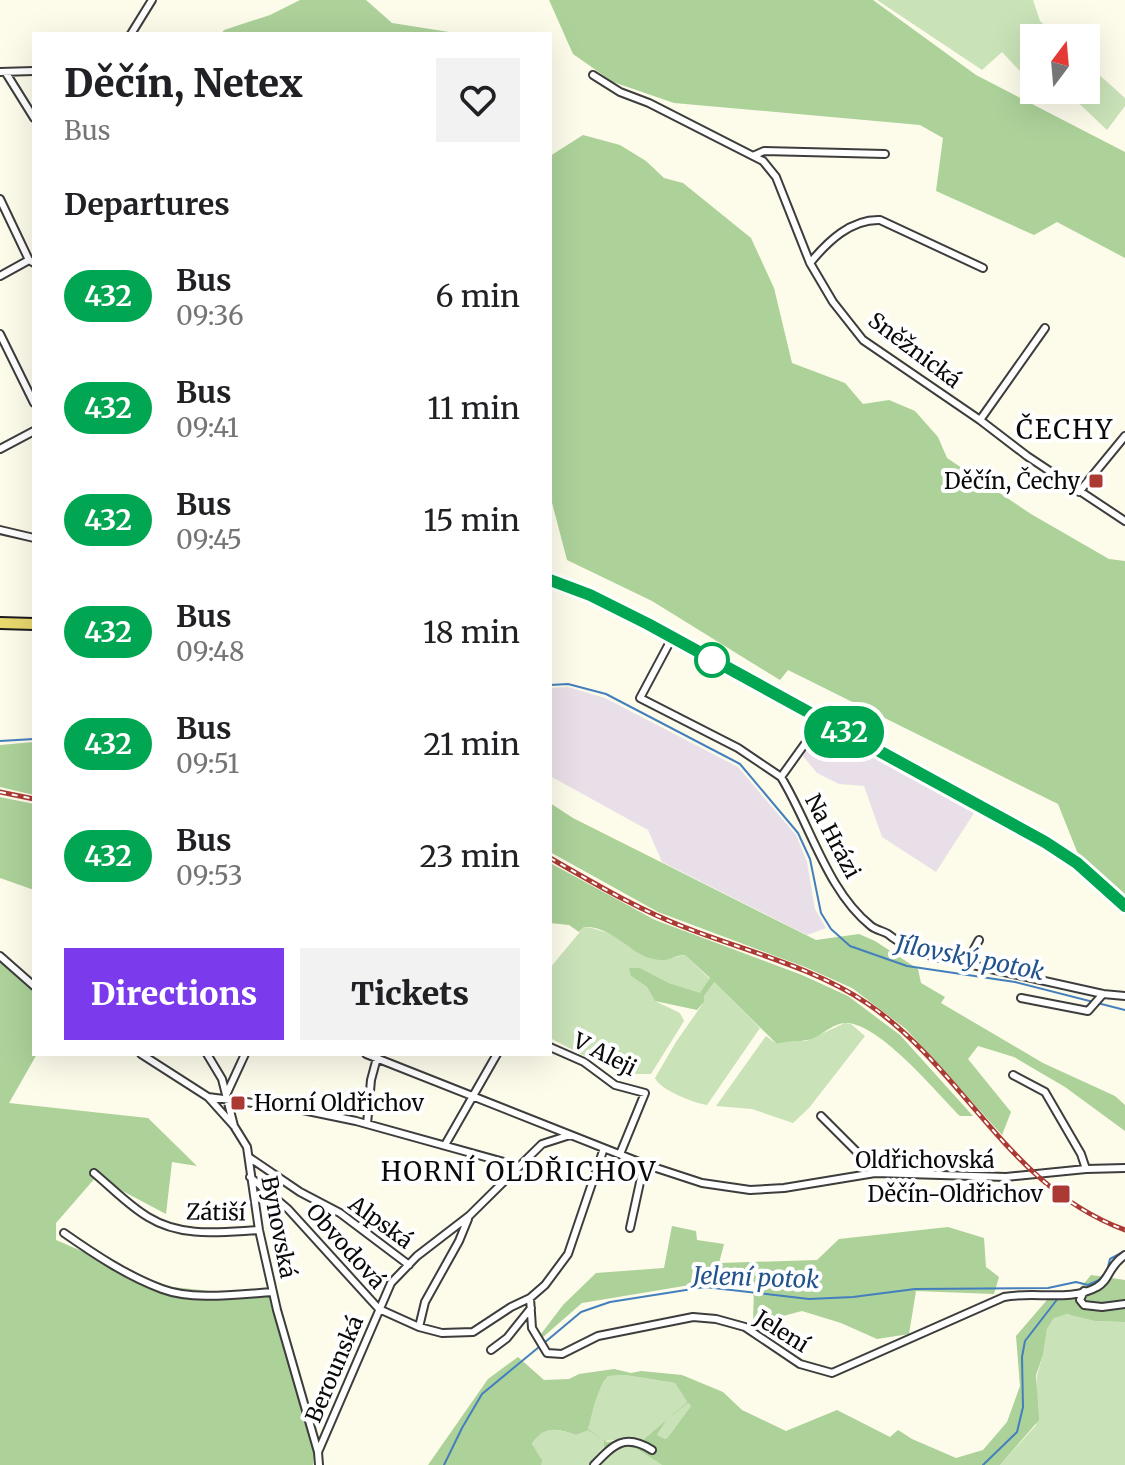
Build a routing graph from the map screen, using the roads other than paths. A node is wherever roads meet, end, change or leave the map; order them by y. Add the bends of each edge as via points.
1 (152, 0) edge
2 (132, 32) edge
3 (32, 71) edge
4 (3, 72) edge
5 (593, 75) dead end
6 (32, 115) edge
7 (885, 154) dead end
8 (755, 155) junction
9 (0, 199) edge
10 (32, 261) edge
11 (810, 263) junction
12 (983, 268) dead end
13 (0, 276) edge
14 (1045, 328) dead end
15 (0, 334) edge
16 (32, 399) edge
17 (980, 420) junction
18 (32, 432) edge
19 (1125, 436) edge
20 (0, 449) edge
21 (1079, 492) junction
22 (1125, 521) edge
23 (0, 530) edge
24 (32, 538) edge
25 (552, 581) edge
26 (0, 623) edge
27 (32, 624) edge
28 (672, 638) junction
29 (822, 720) junction
30 (781, 777) junction
31 (1125, 906) edge
32 (979, 940) dead end
33 (0, 956) edge
34 (966, 964) junction
35 (32, 985) edge
36 (1101, 996) junction
37 (1125, 996) edge
38 (1021, 998) dead end
39 (552, 1048) edge
40 (144, 1056) edge
41 (208, 1056) edge
42 (244, 1056) edge
43 (377, 1056) edge
44 (496, 1056) edge
45 (1013, 1075) dead end
46 (473, 1095) junction
47 (228, 1096) junction
48 (208, 1097) junction
49 (821, 1116) dead end
50 (367, 1124) junction
51 (234, 1126) junction
52 (570, 1135) junction
53 (445, 1145) junction
54 (604, 1148) junction
55 (620, 1154) junction
56 (250, 1158) junction
57 (644, 1164) junction
58 (518, 1166) junction
59 (1125, 1168) edge
60 (1086, 1169) junction
61 (94, 1173) dead end
62 (875, 1173) junction
63 (250, 1177) junction
64 (469, 1216) junction
65 (630, 1228) dead end
66 (259, 1230) junction
67 (64, 1233) dead end
68 (1125, 1255) edge
69 (409, 1265) junction
70 (1084, 1291) junction
71 (273, 1292) junction
72 (530, 1298) junction
73 (1125, 1304) edge
74 (531, 1308) junction
75 (379, 1309) junction
76 (419, 1327) junction
77 (491, 1350) dead end
78 (652, 1450) dead end
79 (318, 1452) junction
80 (319, 1465) edge
81 (594, 1465) edge

1 - 2 street
3 - 4 street
4 - 6 street
5 - 8 street, Sněžnická
7 - 8 street
8 - 11 street, Sněžnická via 776,177
9 - 10 street
10 - 13 street
11 - 12 street via 822,248 865,219 880,220
11 - 17 street, Sněžnická via 863,340
14 - 17 street
15 - 16 street
17 - 21 street, Sněžnická
18 - 20 street
19 - 21 street
21 - 22 street, Sněžnická
23 - 24 street
25 - 28 main road
26 - 27 main road
28 - 29 main road
28 - 30 street via 640,698 738,748
29 - 30 street
29 - 31 main road via 1061,852
30 - 34 street, Na Hrázi via 850,905 890,938
32 - 34 street
33 - 35 street
34 - 36 street, Na Hrázi
36 - 37 street, Na Hrázi
36 - 38 street via 1088,1011
39 - 55 street, V Aleji via 584,1062 615,1085 645,1093
40 - 48 street, Bynovská
41 - 47 street
42 - 47 street
43 - 46 street, Oldřichovská
43 - 50 street
44 - 46 street
45 - 60 street via 1045,1092
46 - 52 street, Oldřichovská
46 - 53 street
47 - 48 street
47 - 50 street
47 - 51 street
48 - 51 street, Bynovská
49 - 62 street
50 - 53 street
51 - 56 street, Bynovská
52 - 54 street, Oldřichovská
52 - 58 street, Berounská via 542,1144
53 - 58 street
54 - 55 street, Oldřichovská
54 - 72 street, Obvodová via 568,1254
55 - 57 street, Oldřichovská
56 - 63 street, Bynovská
56 - 69 street, Alpská via 340,1213
57 - 62 street, Oldřichovská via 702,1183 750,1190
57 - 65 street
58 - 64 street, Berounská
59 - 60 street, Oldřichovská
60 - 62 street, Oldřichovská via 1006,1177
61 - 66 street, Zátiší via 147,1217 171,1228 211,1233
63 - 66 street, Bynovská
63 - 75 street, Obvodová via 288,1209
64 - 69 street, Berounská
64 - 76 street via 425,1302
66 - 71 street, Bynovská
67 - 71 street via 163,1289 211,1296
68 - 70 street via 1098,1287
69 - 75 street, Berounská via 391,1283
70 - 73 street via 1084,1305
70 - 74 street, Jelení via 1004,1297 832,1373 800,1364 745,1327 693,1317 598,1336 562,1354 547,1353 532,1328
71 - 79 street, Bynovská
72 - 74 street, Jelení
72 - 76 street, Obvodová via 473,1332
74 - 77 street
75 - 76 street, Obvodová
75 - 79 street, Berounská
78 - 81 street via 623,1442
79 - 80 street, Berounská

